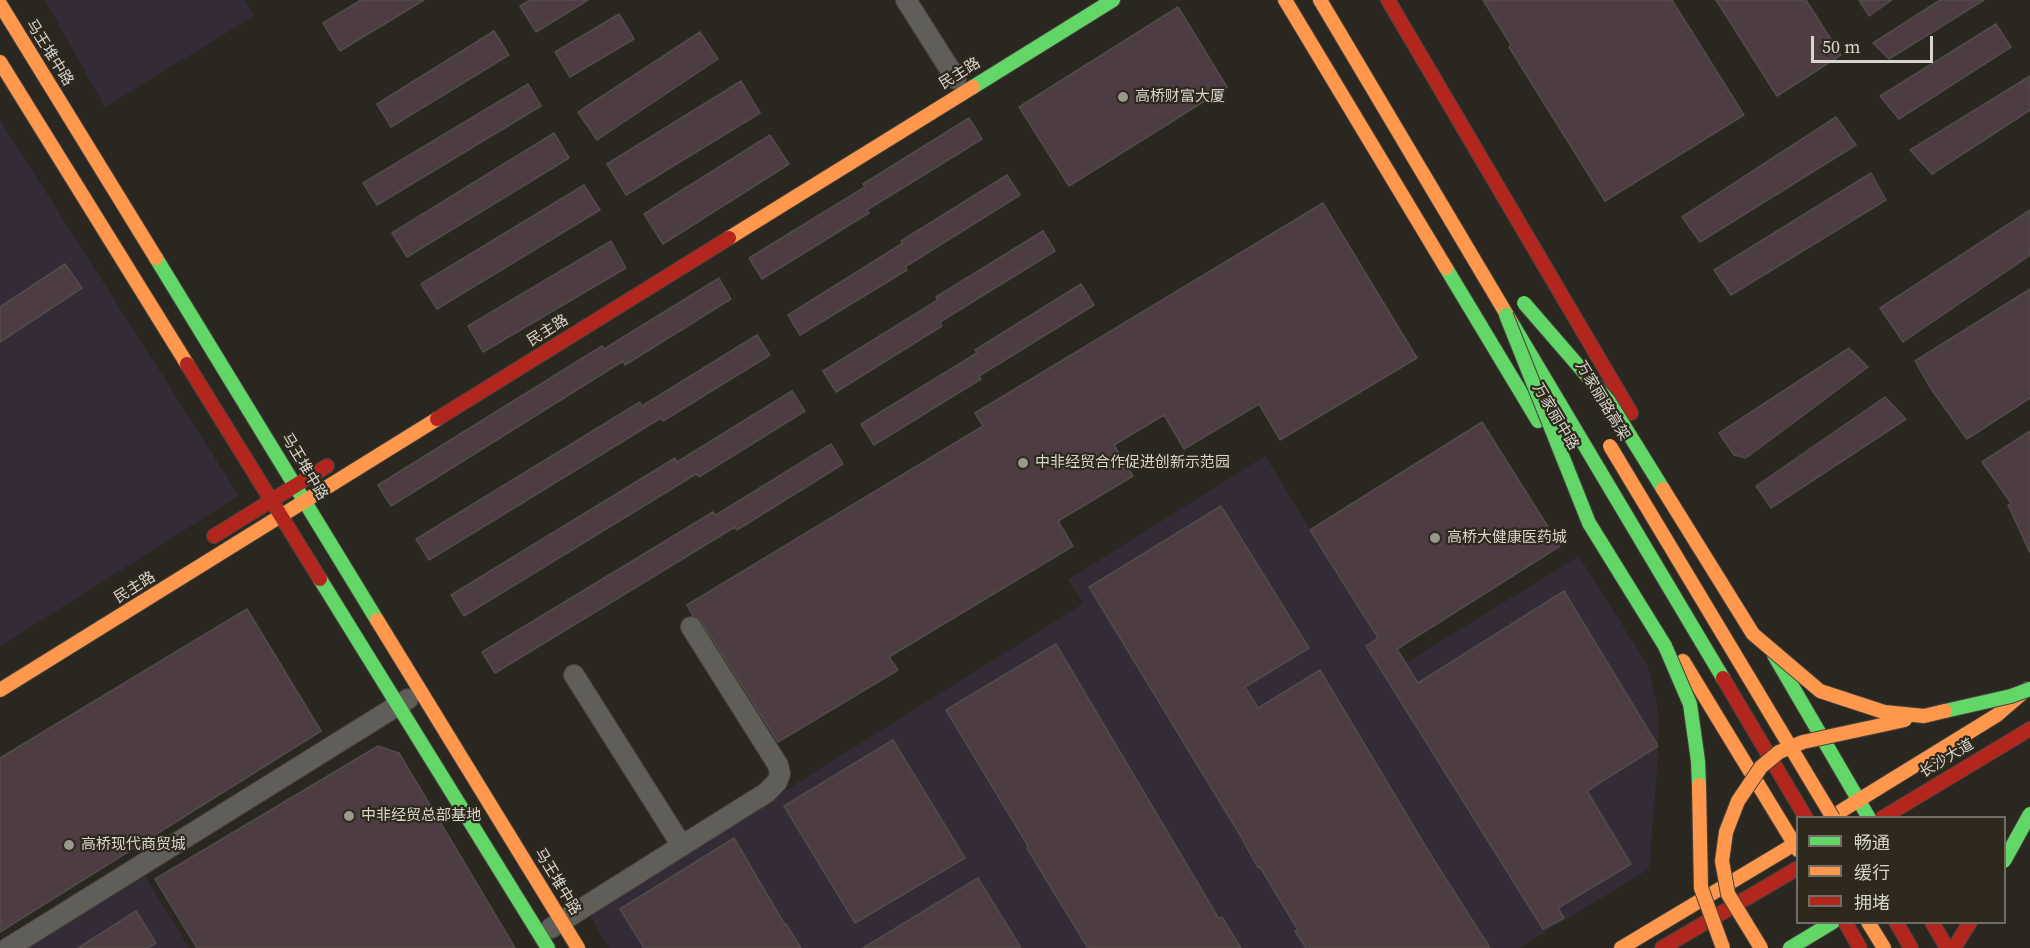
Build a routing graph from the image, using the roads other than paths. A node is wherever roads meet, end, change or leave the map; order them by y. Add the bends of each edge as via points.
1 (906, 0) edge
2 (1113, 0) edge
3 (1285, 0) edge
4 (1320, 0) edge
5 (1388, 0) edge
6 (0, 4) edge
7 (0, 62) edge
8 (955, 79) dead end
9 (1506, 315) junction
10 (1567, 374) dead end
11 (1603, 435) dead end
12 (336, 461) dead end
13 (296, 486) junction
14 (273, 500) junction
15 (305, 502) junction
16 (282, 516) junction
17 (202, 544) dead end
18 (691, 627) dead end
19 (574, 675) dead end
20 (2030, 687) edge
21 (0, 690) edge
22 (421, 691) junction
23 (399, 705) junction
24 (1924, 716) junction
25 (2030, 729) edge
26 (1858, 799) junction
27 (2030, 814) edge
28 (1805, 816) edge
29 (1831, 816) edge
30 (1835, 816) edge
31 (1868, 816) edge
32 (1885, 816) edge
33 (2030, 821) edge
34 (2006, 830) edge
35 (682, 846) junction
36 (1796, 846) edge
37 (2006, 857) edge
38 (1796, 869) edge
39 (1757, 918) dead end
40 (562, 921) junction
41 (1830, 924) edge
42 (1846, 924) edge
43 (1869, 924) edge
44 (1897, 924) edge
45 (1933, 924) edge
46 (1969, 924) edge
47 (543, 941) edge
48 (8, 948) edge
49 (578, 948) edge
50 (1621, 948) edge
51 (1662, 948) edge
52 (1706, 948) edge
53 (1723, 948) edge
54 (1761, 948) edge
55 (1790, 948) edge
56 (1860, 948) edge
57 (1884, 948) edge
58 (1911, 948) edge
59 (1947, 948) edge
60 (1954, 948) edge

1 - 8 street
2 - 15 main road, 民主路
3 - 36 main road, 万家丽中路
4 - 9 main road
5 - 26 main road
6 - 13 main road, 马王堆中路
7 - 14 main road
9 - 28 main road, bridge
9 - 53 main road, bridge via 1588,523 1665,646 1690,704 1698,761 1701,888
10 - 24 main road, 万家丽路高架, bridge via 1521,298 1608,400 1753,634 1820,691 1884,712
11 - 29 main road, 万家丽路高架, bridge
12 - 13 main road
13 - 14 main road
13 - 15 main road, 马王堆中路
14 - 16 main road
14 - 17 main road
15 - 16 main road, 民主路
15 - 22 main road, 马王堆中路
16 - 21 main road, 民主路
16 - 23 main road
18 - 35 street via 780,774 766,794
19 - 35 street
20 - 24 main road, bridge via 2011,696
20 - 26 main road via 1997,716
22 - 23 street
22 - 40 main road, 马王堆中路
23 - 47 main road
23 - 48 street
24 - 54 main road, bridge via 1803,742 1779,752 1761,767 1738,801 1726,832 1722,861 1728,894
25 - 32 main road, 长沙大道
26 - 30 main road
26 - 31 main road
27 - 37 main road, bridge
33 - 34 main road
35 - 40 street
36 - 50 main road
38 - 51 main road, bridge
39 - 52 main road, bridge
40 - 47 street
40 - 49 main road, 马王堆中路
41 - 55 main road
42 - 56 main road
43 - 57 main road
44 - 58 main road
45 - 59 main road
46 - 60 main road

